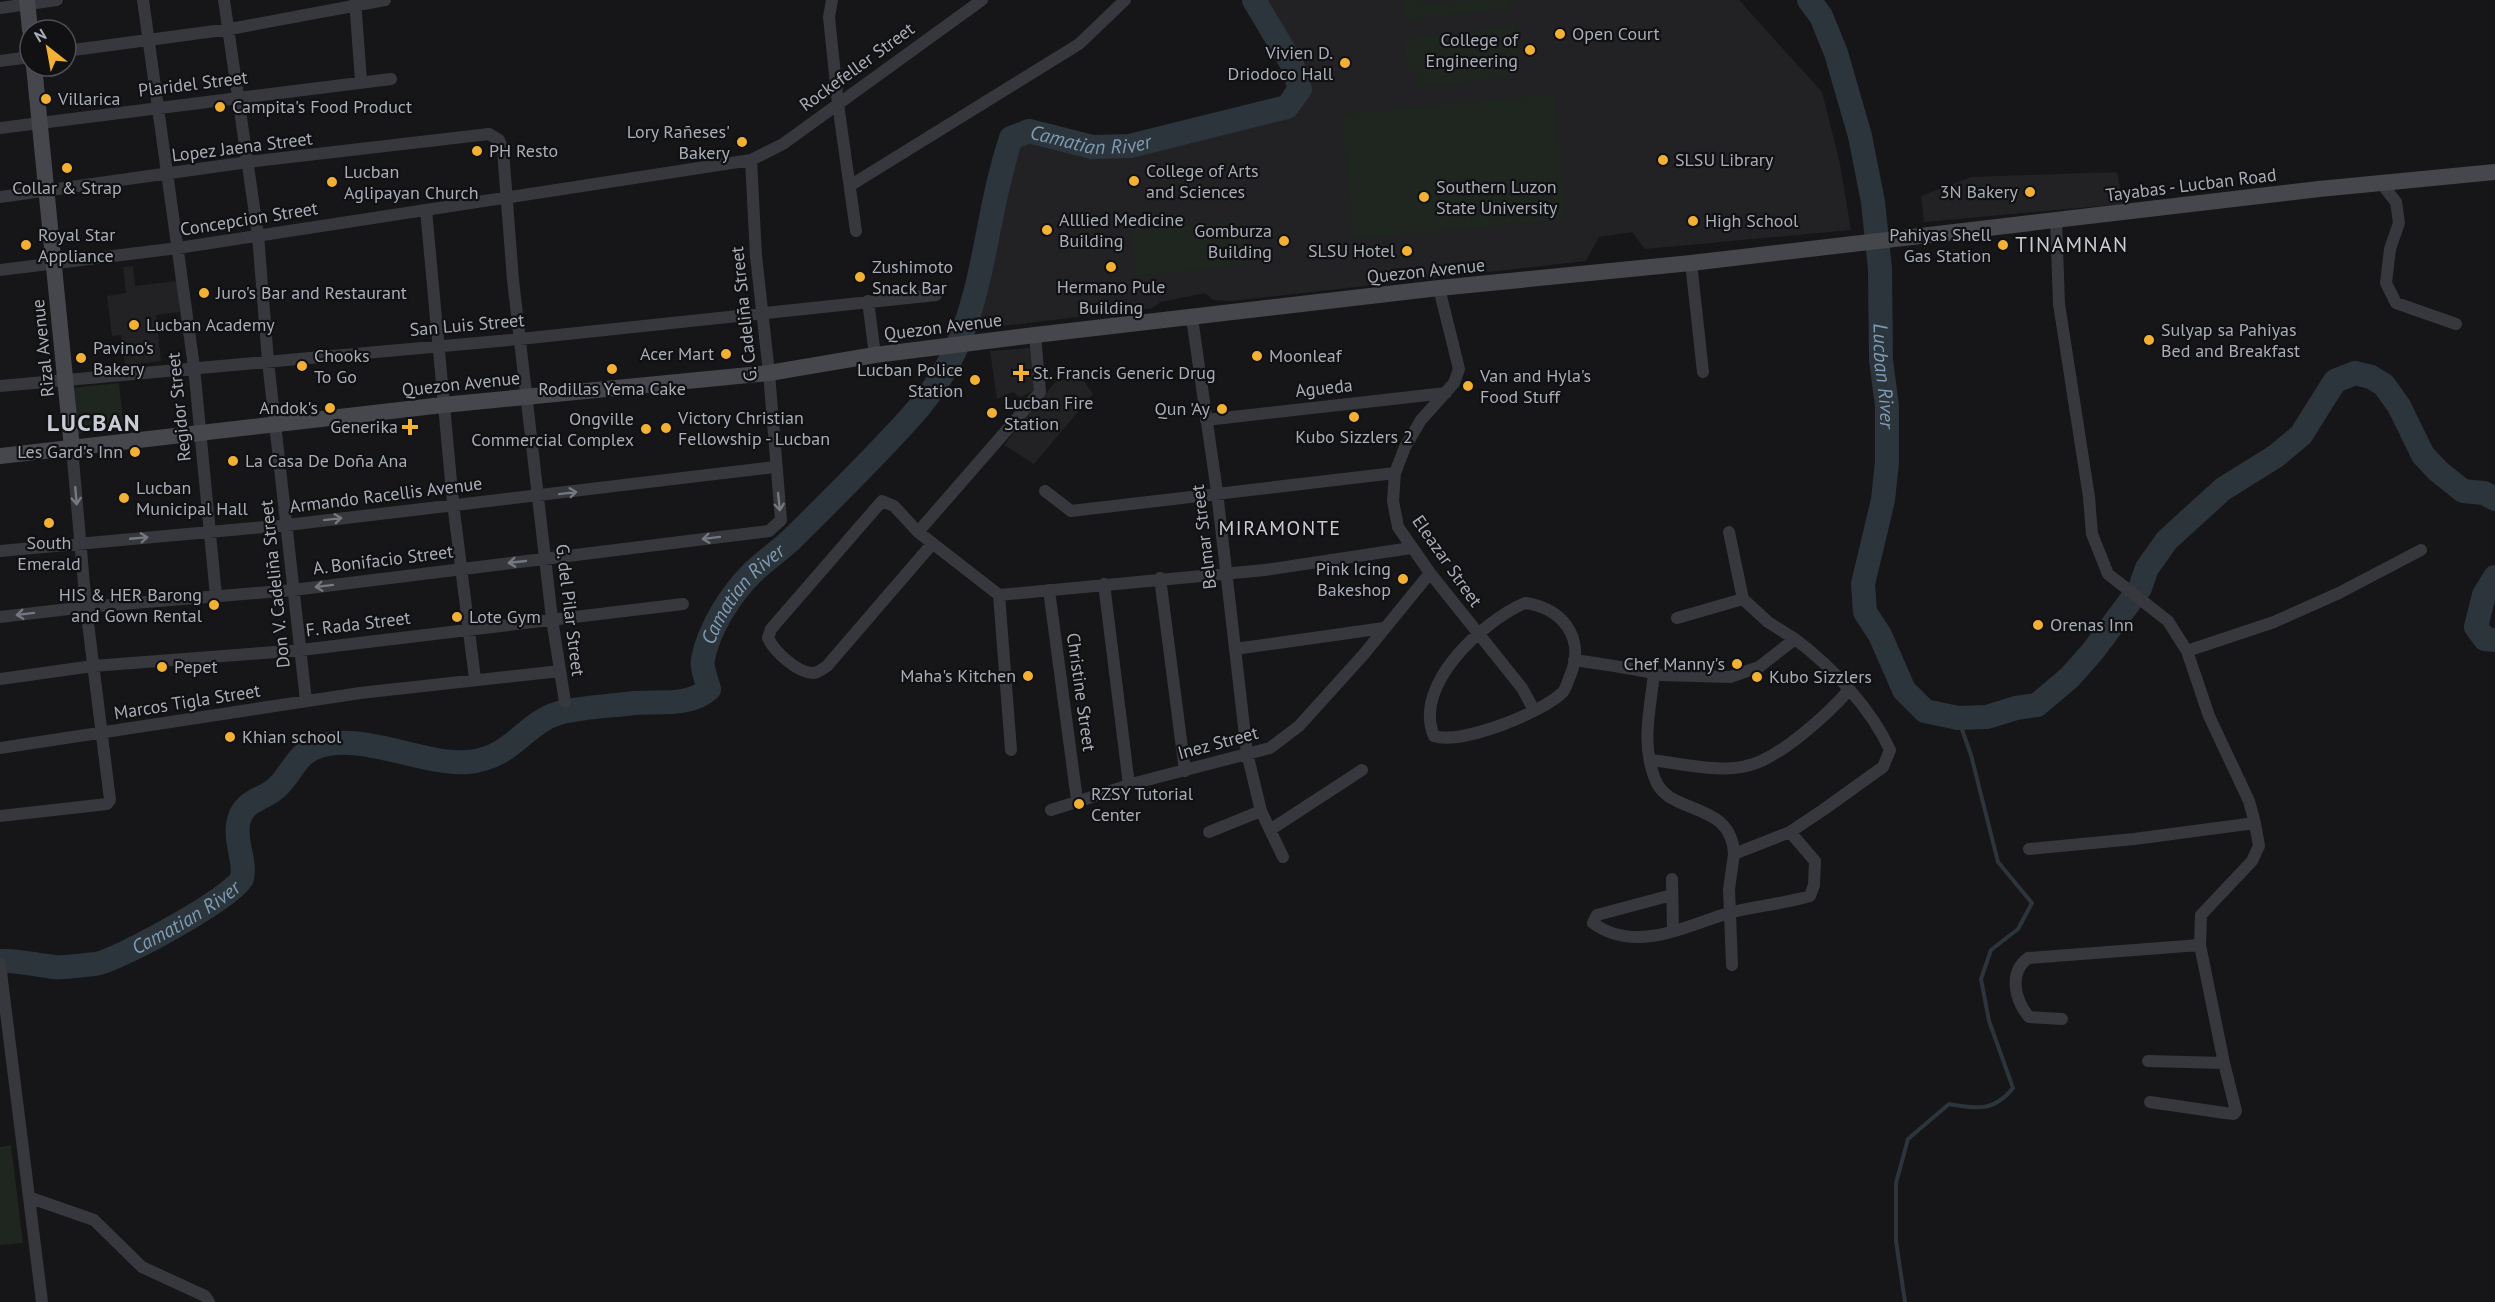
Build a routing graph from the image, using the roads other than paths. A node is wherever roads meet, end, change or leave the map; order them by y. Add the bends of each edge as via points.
1 (57, 0) edge
2 (143, 0) edge
3 (224, 0) edge
4 (384, 0) edge
5 (832, 0) edge
6 (982, 0) edge
7 (1125, 0) edge
8 (28, 2) edge
9 (356, 3) edge
10 (0, 8) edge
11 (29, 18) edge
12 (230, 29) junction
13 (148, 39) junction
14 (78, 49) edge
15 (18, 59) edge
16 (0, 62) edge
17 (35, 78) edge
18 (391, 79) dead end
19 (361, 81) junction
20 (239, 96) junction
21 (838, 104) junction
22 (159, 107) junction
23 (40, 122) junction
24 (0, 128) edge
25 (489, 134) joint
26 (752, 160) junction
27 (248, 162) junction
28 (2495, 172) edge
29 (169, 174) junction
30 (2381, 183) junction
31 (851, 185) junction
32 (46, 189) junction
33 (0, 197) edge
34 (506, 198) junction
35 (426, 210) junction
36 (2056, 220) junction
37 (856, 231) dead end
38 (258, 235) junction
39 (1891, 238) joint
40 (178, 248) junction
41 (54, 263) junction
42 (1691, 263) junction
43 (0, 270) edge
44 (1438, 288) junction
45 (936, 295) dead end
46 (868, 301) junction
47 (762, 314) junction
48 (1192, 318) junction
49 (2456, 324) dead end
50 (1035, 335) junction
51 (520, 339) junction
52 (438, 346) junction
53 (875, 355) junction
54 (268, 361) junction
55 (194, 367) junction
56 (1702, 372) dead end
57 (769, 373) junction
58 (66, 380) junction
59 (0, 386) edge
60 (1446, 393) junction
61 (526, 398) junction
62 (443, 405) junction
63 (1206, 420) junction
64 (277, 423) junction
65 (200, 432) junction
66 (72, 448) junction
67 (0, 456) edge
68 (775, 467) junction
69 (1395, 473) junction
70 (1045, 491) dead end
71 (1217, 492) junction
72 (539, 496) junction
73 (453, 503) junction
74 (287, 525) junction
75 (769, 531) joint
76 (210, 532) junction
77 (918, 532) junction
78 (1729, 532) dead end
79 (80, 543) junction
80 (933, 544) junction
81 (1411, 548) junction
82 (2421, 550) dead end
83 (0, 551) edge
84 (545, 559) junction
85 (461, 568) junction
86 (1430, 573) junction
87 (1226, 574) junction
88 (1160, 578) junction
89 (1104, 584) junction
90 (293, 590) junction
91 (1049, 590) junction
92 (999, 595) junction
93 (216, 596) junction
94 (1743, 599) junction
95 (683, 604) dead end
96 (86, 607) junction
97 (0, 618) edge
98 (1677, 618) dead end
99 (552, 619) junction
100 (1384, 628) junction
101 (468, 629) junction
102 (1479, 635) junction
103 (1795, 639) junction
104 (1235, 649) junction
105 (301, 650) junction
106 (2187, 651) junction
107 (1574, 660) junction
108 (93, 666) junction
109 (560, 671) junction
110 (1654, 674) junction
111 (0, 678) edge
112 (475, 679) junction
113 (1849, 690) junction
114 (306, 701) junction
115 (565, 702) dead end
116 (1534, 710) junction
117 (102, 734) junction
118 (0, 748) edge
119 (1011, 750) dead end
120 (1247, 753) junction
121 (1650, 760) junction
122 (1185, 771) junction
123 (1362, 771) dead end
124 (1129, 785) junction
125 (1077, 800) junction
126 (1051, 810) dead end
127 (1261, 811) junction
128 (0, 816) edge
129 (2255, 823) junction
130 (1270, 830) junction
131 (1209, 832) dead end
132 (1790, 832) junction
133 (2030, 849) dead end
134 (1734, 854) junction
135 (1283, 857) dead end
136 (1672, 879) dead end
137 (1672, 895) junction
138 (1730, 913) junction
139 (1673, 931) junction
140 (2200, 945) junction
141 (0, 964) edge
142 (1731, 965) dead end
143 (2062, 1019) dead end
144 (2148, 1060) dead end
145 (2224, 1063) junction
146 (2150, 1102) dead end
147 (31, 1198) junction
148 (42, 1302) edge
149 (209, 1302) edge

1 - 8 street
2 - 13 street, Regidor Street
3 - 12 street, Don V. Cadeliña Street
4 - 9 street
5 - 21 street via 829,17
6 - 21 street, Rockefeller Street
7 - 31 street via 1079,44
8 - 10 street
8 - 11 main road
9 - 12 street
9 - 19 street
12 - 13 street
12 - 20 street, Don V. Cadeliña Street
13 - 14 street
13 - 22 street, Regidor Street
15 - 16 street
17 - 23 main road, Rizal Avenue
18 - 19 street, Plaridel Street
19 - 20 street, Plaridel Street
20 - 22 street, Plaridel Street
20 - 27 street, Don V. Cadeliña Street
21 - 26 street, Rockefeller Street via 783,144
21 - 31 street
22 - 23 street, Plaridel Street
22 - 29 street, Regidor Street
23 - 24 street, Plaridel Street
23 - 32 main road, Rizal Avenue
25 - 27 street, Lopez Jaena Street
25 - 34 street, G. del Pilar Street via 499,140 503,150
26 - 34 street, Concepcion Street
26 - 47 street, G. Cadeliña Street
27 - 29 street, Lopez Jaena Street
27 - 38 street, Don V. Cadeliña Street
28 - 30 main road, Tayabas - Lucban Road
29 - 32 street, Lopez Jaena Street
29 - 40 street, Regidor Street
30 - 36 main road, Tayabas - Lucban Road
30 - 49 street via 2396,202 2398,223 2386,283 2397,303
31 - 37 street
32 - 33 street, Lopez Jaena Street
32 - 41 main road, Rizal Avenue
34 - 35 street, Concepcion Street
34 - 51 street, G. del Pilar Street
35 - 38 street, Concepcion Street
35 - 52 street
36 - 39 main road, Tayabas - Lucban Road
36 - 106 street via 2060,304 2092,534 2108,574 2168,621
38 - 40 street, Concepcion Street
38 - 54 street, Don V. Cadeliña Street
39 - 42 main road, Quezon Avenue
40 - 41 street, Concepcion Street
40 - 55 street, Regidor Street
41 - 43 street, Concepcion Street
41 - 58 main road, Rizal Avenue
42 - 44 main road, Quezon Avenue
42 - 56 street
44 - 48 main road, Quezon Avenue
44 - 60 street, Eleazar Street via 1459,369
45 - 46 street, San Luis Street
46 - 47 street, San Luis Street
46 - 53 street
47 - 51 street, San Luis Street
47 - 57 street, G. Cadeliña Street
48 - 50 main road, Quezon Avenue
48 - 63 street, Belmar Street
50 - 53 main road, Quezon Avenue
50 - 77 street via 1040,392
51 - 52 street, San Luis Street
51 - 61 street, G. del Pilar Street
52 - 54 street, San Luis Street
52 - 62 street
53 - 57 main road, Quezon Avenue
54 - 55 street, San Luis Street
54 - 64 street, Don V. Cadeliña Street
55 - 58 street, San Luis Street
55 - 65 street, Regidor Street
57 - 61 main road, Quezon Avenue
57 - 68 street, G. Cadeliña Street
58 - 59 street, San Luis Street
58 - 66 main road, Rizal Avenue
60 - 63 street, Agueda
60 - 69 street, Eleazar Street via 1421,420
61 - 62 main road, Quezon Avenue
61 - 72 street, G. del Pilar Street
62 - 64 main road, Quezon Avenue
62 - 73 street
63 - 71 street, Belmar Street
64 - 65 main road, Quezon Avenue
64 - 74 street, Don V. Cadeliña Street
65 - 66 main road, Quezon Avenue
65 - 76 street, Regidor Street
66 - 67 main road, Quezon Avenue
66 -> 79 street, Rizal Avenue
72 -> 68 street, Armando Racellis Avenue
68 -> 75 street, G. Cadeliña Street via 781,520
69 - 71 street
69 - 81 street, Eleazar Street via 1393,501 1398,527
70 - 71 street via 1071,511
71 - 87 street, Belmar Street
72 - 73 street, Armando Racellis Avenue
72 - 84 street, G. del Pilar Street
74 -> 73 street, Armando Racellis Avenue
73 - 85 street
74 - 76 street, Armando Racellis Avenue
74 - 90 street, Don V. Cadeliña Street
75 -> 84 street, A. Bonifacio Street
79 -> 76 street, Armando Racellis Avenue
76 - 93 street, Regidor Street
77 - 80 street
77 - 80 street via 894,506 882,501 771,629 768,638 772,648 805,672 816,673 827,666
78 - 94 street
79 - 83 street, Armando Racellis Avenue
79 - 96 street, Rizal Avenue
80 - 92 street
81 - 86 street, Eleazar Street
81 - 87 street
82 - 106 street via 2285,617
84 -> 85 street, A. Bonifacio Street
84 - 99 street, G. del Pilar Street
85 -> 90 street, A. Bonifacio Street
85 - 101 street
86 - 100 street, Inez Street
86 - 102 street, Eleazar Street
87 - 88 street
87 - 104 street, Belmar Street
88 - 89 street
88 - 122 street
89 - 91 street
89 - 124 street
90 - 93 street, A. Bonifacio Street
90 - 105 street, Don V. Cadeliña Street
91 - 92 street
91 - 125 street, Christine Street
92 - 119 street
93 - 96 street, A. Bonifacio Street
94 - 98 street
94 - 103 street
95 - 99 street, F. Rada Street
96 -> 97 street, A. Bonifacio Street
96 - 108 street, Rizal Avenue
99 - 101 street, F. Rada Street
99 - 109 street, G. del Pilar Street
100 - 104 street
100 - 120 street, Inez Street via 1299,726 1270,748
101 - 105 street, F. Rada Street
101 - 112 street
102 - 107 street via 1505,612 1526,603 1543,605 1565,622 1575,642
102 - 116 street, Eleazar Street via 1522,688
102 - 116 street via 1441,677 1430,701 1428,722 1434,736 1444,740 1459,738
103 - 110 street via 1759,668 1730,677
103 - 113 street via 1817,655
104 - 120 street, Belmar Street
105 - 108 street, F. Rada Street
105 - 114 street, Don V. Cadeliña Street
106 - 129 street via 2208,716
107 - 110 street
107 - 116 street via 1563,692
108 - 111 street, F. Rada Street
108 - 117 street, Rizal Avenue
109 - 112 street, Marcos Tigla Street
109 - 115 street, G. del Pilar Street
110 - 121 street via 1647,732
112 - 114 street, Marcos Tigla Street
113 - 121 street via 1816,724 1748,766 1726,768
113 - 132 street via 1890,750 1883,767
114 - 117 street, Marcos Tigla Street
117 - 118 street, Marcos Tigla Street
117 - 128 street, Rizal Avenue via 110,796 107,804
120 - 122 street, Inez Street
120 - 127 street, Belmar Street
121 - 134 street via 1655,782 1665,792 1717,817 1734,842
122 - 124 street, Inez Street
123 - 130 street
124 - 125 street, Inez Street
125 - 126 street, Inez Street
127 - 130 street, Belmar Street
127 - 131 street
129 - 133 street
129 - 140 street via 2259,846 2252,861 2201,915
130 - 135 street, Belmar Street
132 - 134 street
132 - 138 street via 1815,861 1810,896
134 - 138 street
136 - 137 street
137 - 139 street
137 - 139 street via 1607,911 1597,915 1593,923 1626,938 1640,939
138 - 139 street
138 - 142 street
140 - 143 street via 2028,958 2015,977 2020,1005 2029,1017
140 - 145 street
141 - 147 street
144 - 145 street
145 - 146 street via 2236,1104 2234,1114
147 - 148 street
147 - 149 street via 94,1220 142,1267 205,1296

